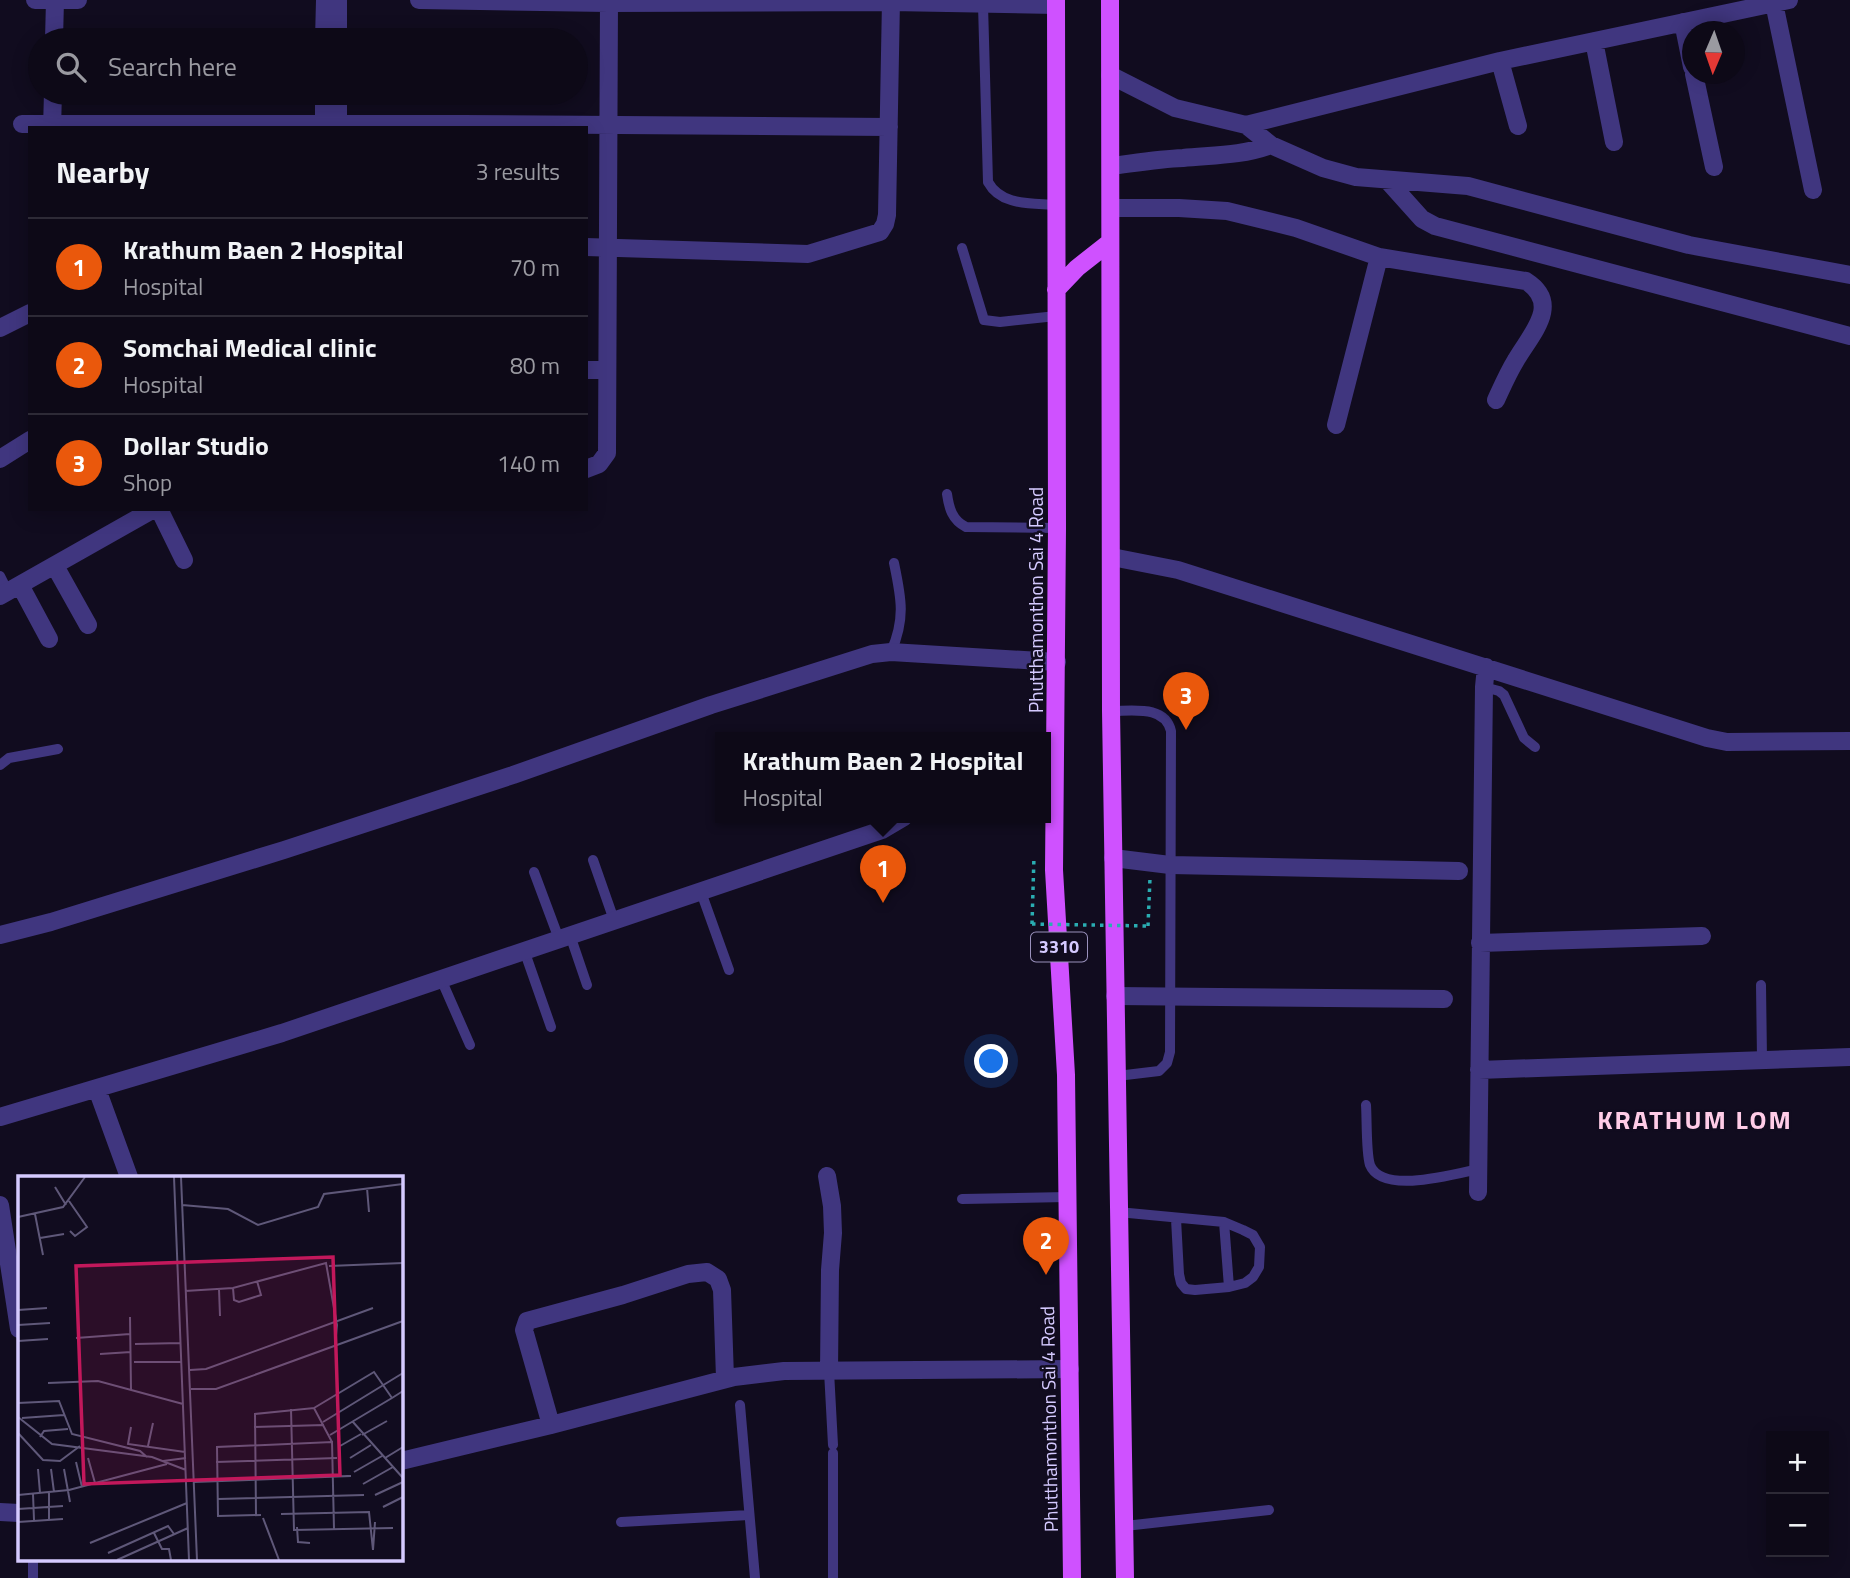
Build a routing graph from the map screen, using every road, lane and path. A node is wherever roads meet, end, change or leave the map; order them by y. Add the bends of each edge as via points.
1 (35, 0) edge
2 (55, 0) edge
3 (78, 0) edge
4 (325, 0) edge
5 (338, 0) edge
6 (419, 0) edge
7 (1110, 0) edge
8 (891, 1) edge
9 (608, 2) edge
10 (1782, 2) edge
11 (1056, 3) edge
12 (984, 5) junction
13 (1688, 21) edge
14 (1682, 22) edge
15 (54, 28) edge
16 (324, 28) edge
17 (338, 28) edge
18 (1594, 41) junction
19 (1500, 61) junction
20 (1110, 75) junction
21 (1696, 84) edge
22 (53, 105) edge
23 (327, 105) edge
24 (335, 105) edge
25 (22, 124) dead end
26 (1246, 125) junction
27 (52, 126) edge
28 (331, 126) edge
29 (609, 126) junction
30 (1518, 126) dead end
31 (889, 127) junction
32 (1614, 142) dead end
33 (1271, 145) junction
34 (1111, 166) junction
35 (1714, 167) dead end
36 (1387, 180) junction
37 (1813, 190) dead end
38 (1055, 205) junction
39 (1111, 208) junction
40 (1111, 242) junction
41 (588, 247) edge
42 (608, 248) junction
43 (962, 248) dead end
44 (1379, 257) junction
45 (1850, 275) edge
46 (1056, 290) junction
47 (28, 314) edge
48 (1056, 316) junction
49 (0, 328) edge
50 (1850, 336) edge
51 (588, 370) edge
52 (607, 370) junction
53 (1496, 400) dead end
54 (1336, 425) dead end
55 (28, 441) edge
56 (0, 459) edge
57 (588, 468) edge
58 (947, 494) dead end
59 (153, 511) edge
60 (158, 511) edge
61 (1058, 528) junction
62 (1112, 556) junction
63 (184, 560) dead end
64 (894, 563) dead end
65 (55, 566) junction
66 (7, 587) edge
67 (88, 625) dead end
68 (49, 639) dead end
69 (891, 652) junction
70 (1057, 662) junction
71 (1486, 667) junction
72 (1484, 687) junction
73 (1111, 711) junction
74 (1850, 741) edge
75 (1535, 747) dead end
76 (58, 748) dead end
77 (0, 765) edge
78 (1051, 775) edge
79 (1051, 813) edge
80 (894, 823) edge
81 (1035, 848) dead end
82 (1113, 858) junction
83 (593, 860) dead end
84 (1150, 862) junction
85 (1170, 865) junction
86 (1459, 871) dead end
87 (534, 872) dead end
88 (701, 892) junction
89 (614, 920) junction
90 (1, 933) edge
91 (1702, 936) dead end
92 (564, 937) junction
93 (1480, 943) junction
94 (524, 950) junction
95 (729, 970) dead end
96 (441, 979) junction
97 (587, 985) dead end
98 (1761, 985) dead end
99 (1115, 996) junction
100 (1170, 996) junction
101 (1444, 999) dead end
102 (551, 1027) dead end
103 (470, 1045) dead end
104 (1850, 1057) edge
105 (1762, 1059) junction
106 (1479, 1070) junction
107 (1116, 1076) junction
108 (97, 1089) junction
109 (1366, 1104) dead end
110 (0, 1117) edge
111 (1479, 1169) junction
112 (128, 1176) edge
113 (827, 1176) dead end
114 (1478, 1192) dead end
115 (1068, 1197) junction
116 (962, 1199) dead end
117 (0, 1205) edge
118 (1118, 1212) junction
119 (1176, 1219) junction
120 (1224, 1222) junction
121 (3, 1239) edge
122 (16, 1286) edge
123 (1228, 1287) junction
124 (18, 1315) edge
125 (1070, 1369) junction
126 (829, 1371) junction
127 (725, 1378) junction
128 (740, 1405) dead end
129 (551, 1425) junction
130 (402, 1461) edge
131 (1269, 1510) dead end
132 (0, 1513) edge
133 (18, 1513) edge
134 (749, 1515) junction
135 (621, 1522) dead end
136 (1125, 1526) junction
137 (33, 1560) edge
138 (33, 1578) edge
139 (755, 1578) edge
140 (833, 1578) edge
141 (1072, 1578) edge
142 (1125, 1578) edge

1 - 2 street
2 - 3 street
2 - 15 street
4 - 16 street
5 - 17 street
6 - 9 street
7 - 20 main road
8 - 9 street
8 - 12 street
8 - 31 street
9 - 29 street
10 - 13 street
10 - 37 street
11 - 12 street
11 - 38 main road, Phutthamonthon Sai 4 Road
12 - 38 lane via 988,182 1001,197
14 - 18 street
18 - 19 street
18 - 32 street
19 - 26 street
19 - 30 street
20 - 26 street via 1175,108
20 - 34 main road
21 - 35 street
22 - 27 street
23 - 28 street
24 - 28 street
25 - 27 street
26 - 33 street
27 - 28 street
28 - 29 street
29 - 31 street
29 - 42 street
31 - 42 street via 885,224 880,232 808,254
33 - 34 street via 1229,156
33 - 36 street via 1323,168
34 - 39 main road
36 - 45 street via 1468,186 1689,244
36 - 50 street via 1434,226
38 - 46 main road, Phutthamonthon Sai 4 Road
39 - 40 main road
39 - 44 street via 1227,211 1296,228
40 - 46 main road
40 - 62 main road, 3310
41 - 42 street
42 - 52 street
43 - 48 lane via 984,320
44 - 53 street via 1506,277 1537,288 1543,297 1539,321
44 - 54 street
46 - 48 main road, Phutthamonthon Sai 4 Road
47 - 49 street
48 - 61 main road, Phutthamonthon Sai 4 Road / 3310
51 - 52 street
52 - 57 street via 607,453 599,464
55 - 56 street
58 - 61 lane via 949,509 966,527
59 - 65 street
60 - 63 street
61 - 70 main road, Phutthamonthon Sai 4 Road / 3310
62 - 71 street via 1178,570
62 - 73 main road, 3310
64 - 69 lane via 902,606 899,634
65 - 66 street
65 - 67 street
66 - 68 street
69 - 70 street
69 - 90 street via 711,705 284,850 51,922
70 - 78 main road, Phutthamonthon Sai 4 Road / 3310
71 - 72 street
71 - 74 street via 1707,738 1727,742
72 - 75 lane via 1504,695 1524,738
72 - 93 street
73 - 82 main road, 3310
73 - 85 lane via 1148,711 1169,722
76 - 77 lane via 9,758
79 - 115 main road, Phutthamonthon Sai 4 Road / 3310
80 - 88 street
81 - 84 path, bridge via 1032,924 1148,926
82 - 84 street
82 - 99 main road, 3310
83 - 89 lane
84 - 85 street
85 - 86 street
85 - 100 lane
87 - 92 lane
88 - 89 street
88 - 95 lane
89 - 92 street
91 - 93 street
92 - 94 street
92 - 97 lane
93 - 106 street
94 - 96 street
94 - 102 lane
96 - 103 lane
96 - 108 street
98 - 105 lane
99 - 100 street
99 - 107 main road, 3310
100 - 101 street
100 - 107 lane via 1167,1063 1159,1071
104 - 105 street
105 - 106 street
106 - 111 street
107 - 118 main road, 3310
108 - 110 street
108 - 112 street
109 - 111 lane via 1370,1165 1378,1175 1403,1181
111 - 114 street
113 - 126 street via 833,1233
115 - 116 lane
115 - 125 main road, Phutthamonthon Sai 4 Road / 3310
117 - 121 street
118 - 119 lane
118 - 136 main road, 3310
119 - 120 lane
119 - 123 lane via 1181,1283 1195,1290
120 - 123 lane
120 - 123 lane via 1253,1235 1260,1247 1259,1267 1253,1277
121 - 122 street
122 - 124 street
125 - 126 street
125 - 141 main road, Phutthamonthon Sai 4 Road / 3310
126 - 127 street
126 - 140 lane
127 - 129 street
127 - 129 street via 722,1290 718,1279 707,1272 688,1274 527,1321 524,1330
128 - 134 lane
129 - 130 street
131 - 136 lane
132 - 133 street
134 - 135 lane
134 - 139 lane
136 - 142 main road, 3310
137 - 138 lane

